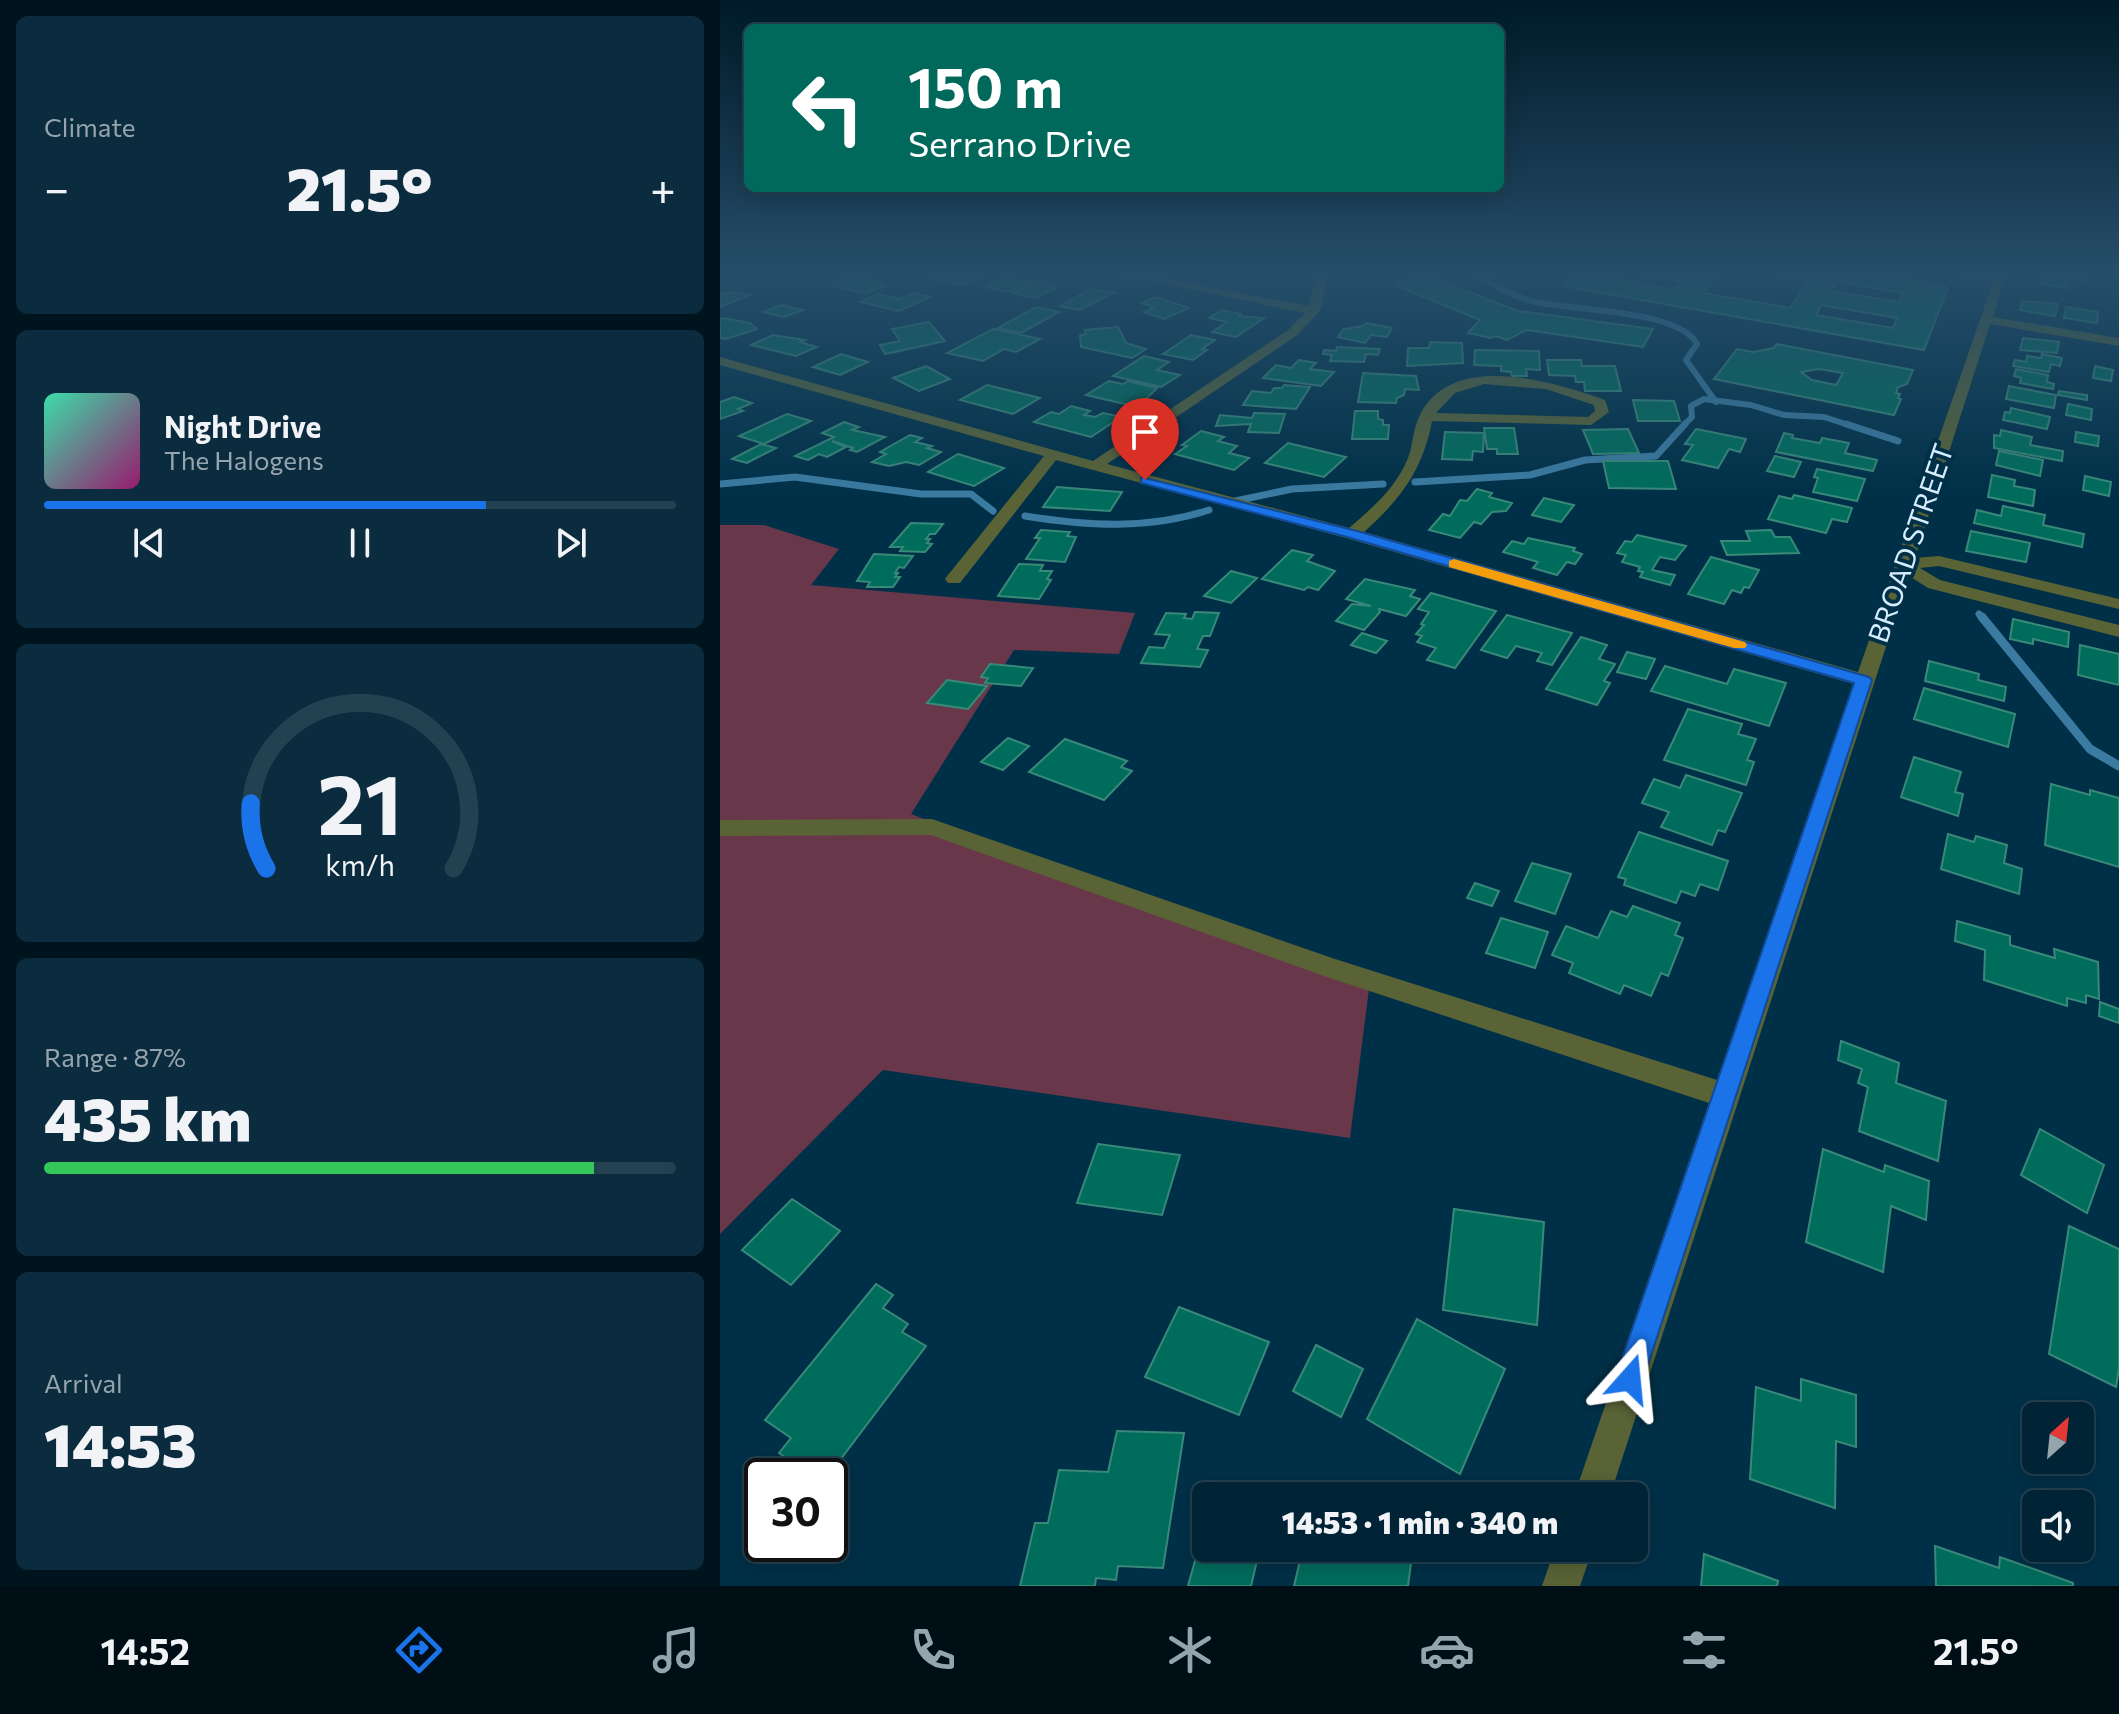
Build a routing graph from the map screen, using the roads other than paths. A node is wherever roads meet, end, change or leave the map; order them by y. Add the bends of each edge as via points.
1 (1270, 348) edge
2 (1974, 348) edge
3 (720, 361) edge
4 (1426, 417) junction
5 (1053, 454) junction
6 (1095, 466) junction
7 (1352, 534) junction
8 (1902, 564) junction
9 (954, 579) dead end
10 (2119, 604) edge
11 (2119, 631) edge
12 (1863, 680) junction
13 (720, 828) edge
14 (1724, 1095) junction
15 (1597, 1482) edge
16 (1569, 1562) edge
17 (1561, 1586) edge

1 - 6 street
2 - 8 street, BROAD STREET
3 - 5 street
4 - 4 street via 1442,392 1484,380 1548,385 1600,403 1602,412 1591,421
4 - 7 street via 1421,450 1399,492
5 - 6 street
5 - 9 street
6 - 7 street
7 - 12 street
8 - 10 street via 1939,561
8 - 11 street via 1934,584
8 - 12 street, BROAD STREET
12 - 14 street, BROAD STREET
13 - 14 street via 932,827 1333,969
14 - 15 street, BROAD STREET
16 - 17 street

